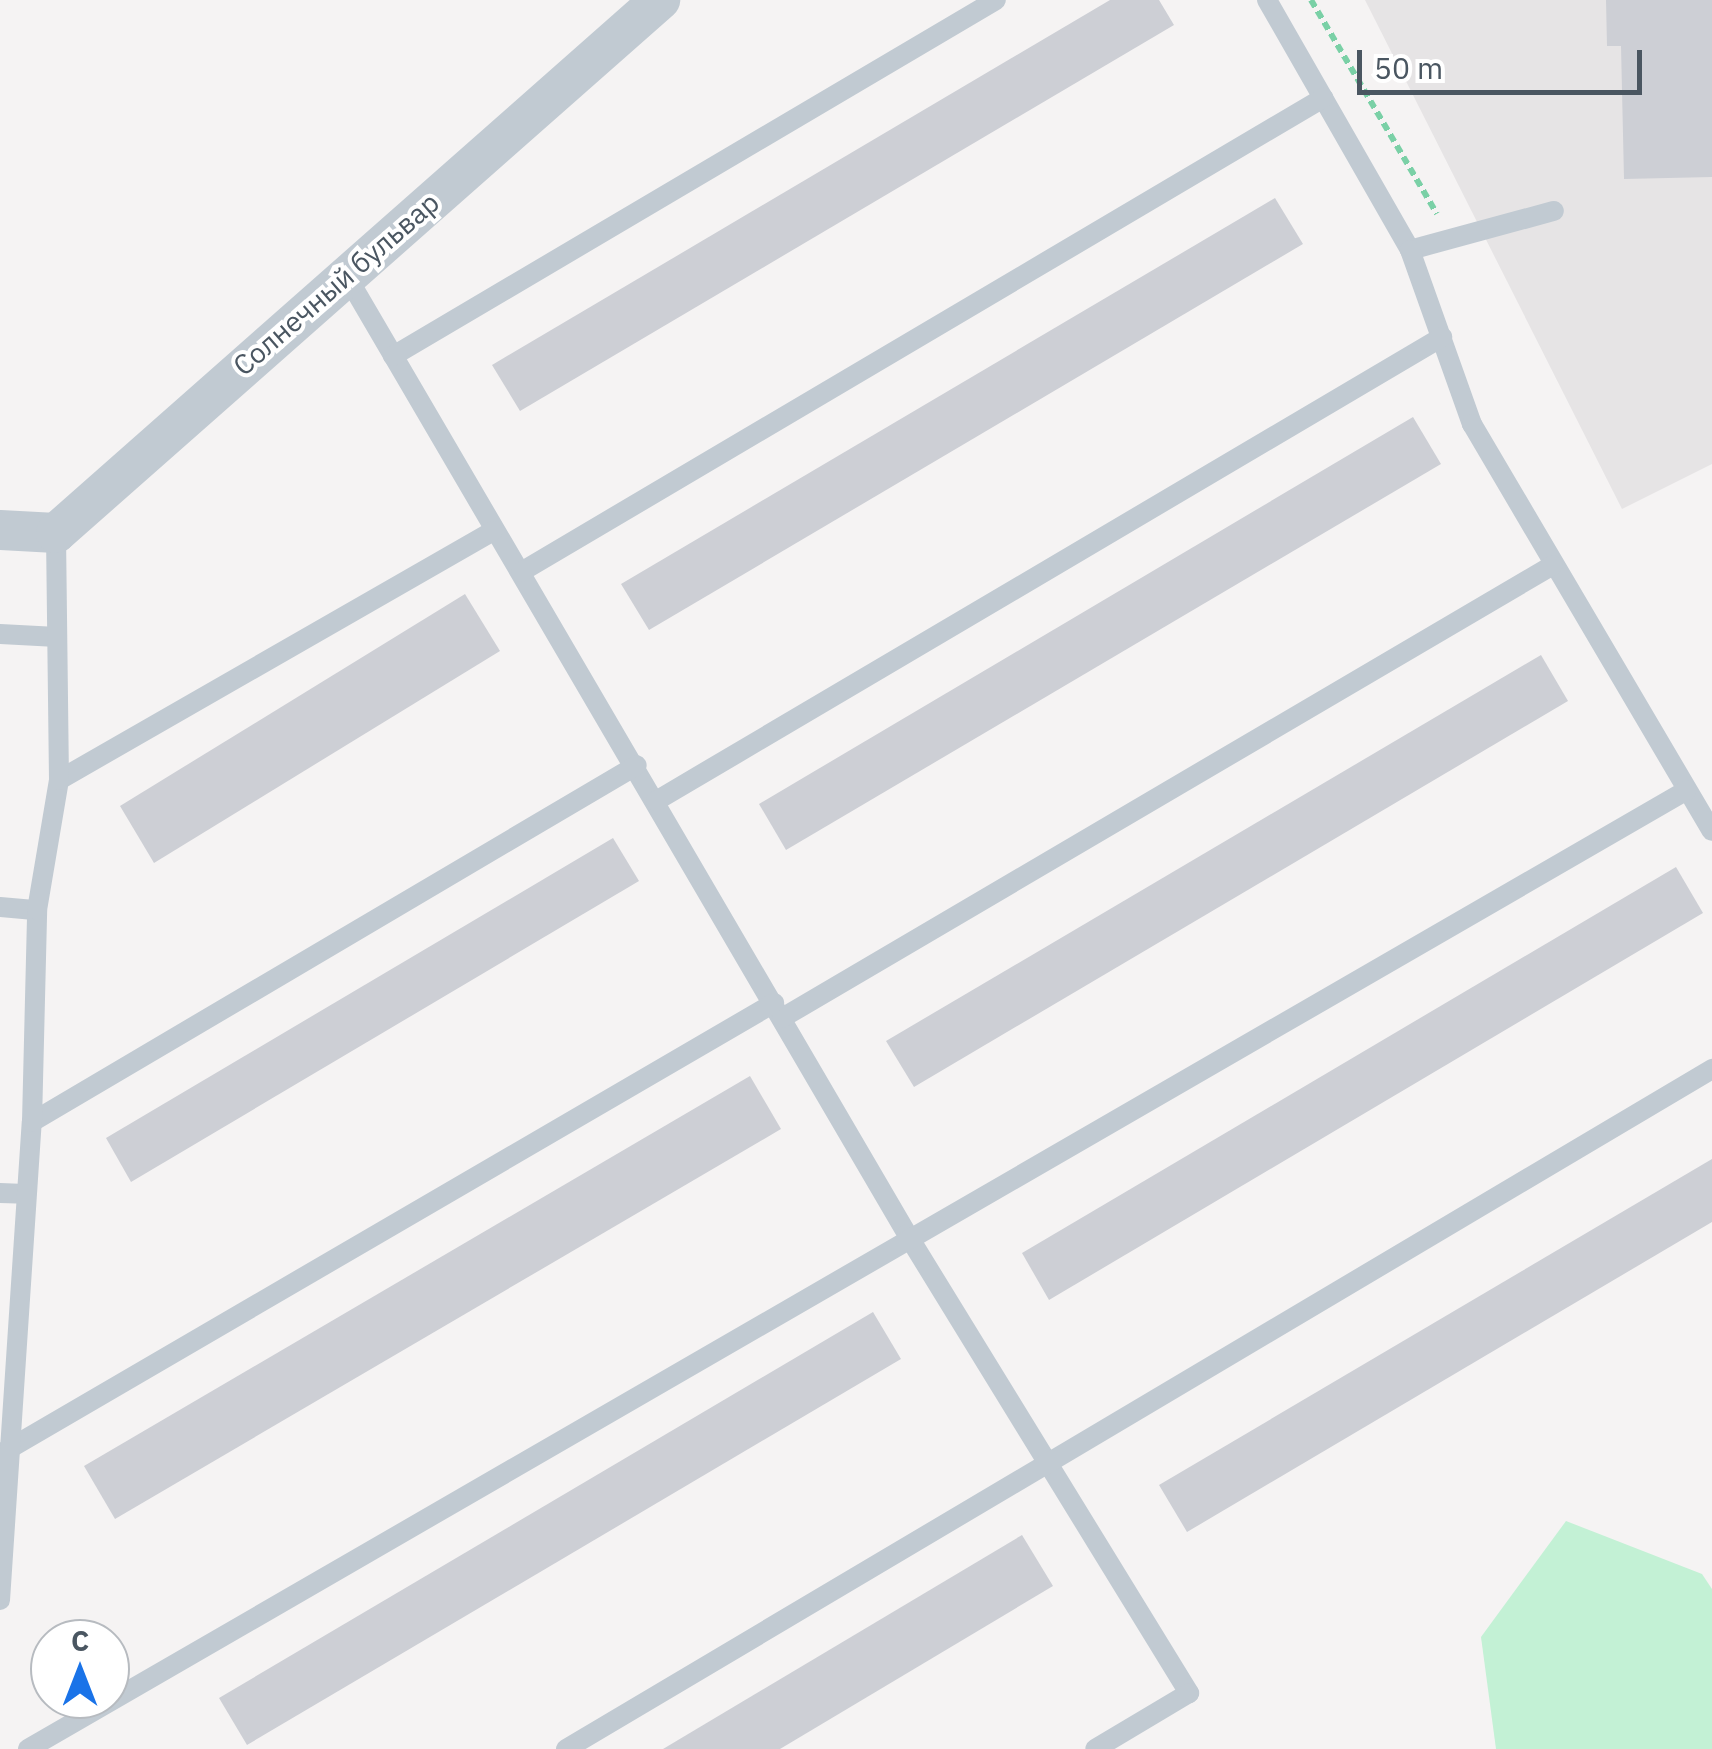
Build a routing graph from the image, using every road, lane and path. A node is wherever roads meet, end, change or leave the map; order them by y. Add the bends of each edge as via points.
1 (660, 0) edge
2 (996, 0) edge
3 (1267, 0) edge
4 (1310, 0) edge
5 (1324, 98) junction
6 (1554, 211) dead end
7 (1451, 238) junction
8 (1410, 250) junction
9 (346, 275) junction
10 (1442, 336) junction
11 (393, 356) junction
12 (0, 530) edge
13 (493, 531) junction
14 (56, 533) junction
15 (1553, 565) junction
16 (521, 572) junction
17 (0, 634) edge
18 (57, 637) junction
19 (637, 766) junction
20 (59, 780) junction
21 (1688, 790) junction
22 (656, 801) junction
23 (1712, 831) edge
24 (0, 907) edge
25 (37, 910) junction
26 (778, 1011) junction
27 (1712, 1069) edge
28 (32, 1122) junction
29 (0, 1193) edge
30 (25, 1194) junction
31 (907, 1234) junction
32 (4, 1454) edge
33 (1047, 1463) junction
34 (0, 1600) edge
35 (28, 1749) edge
36 (566, 1749) edge
37 (1094, 1749) edge

1 - 9 street, Солнечный бульвар
2 - 11 lane
3 - 5 lane
4 - 7 path
5 - 8 lane
5 - 16 lane
6 - 7 lane
7 - 8 lane
8 - 10 lane
9 - 11 lane
9 - 14 street, Солнечный бульвар
10 - 15 lane via 1472,424
10 - 22 lane
11 - 13 lane
12 - 14 street
13 - 16 lane
13 - 20 lane
14 - 18 lane
15 - 21 lane
15 - 26 lane
16 - 19 lane
17 - 18 lane
18 - 20 lane
19 - 22 lane
19 - 28 lane
20 - 25 lane
21 - 23 lane
21 - 31 lane
22 - 26 lane
24 - 25 lane
25 - 28 lane
26 - 31 lane
26 - 32 lane
27 - 33 lane
28 - 30 lane
29 - 30 lane
30 - 32 lane
31 - 33 lane
31 - 35 lane
32 - 34 lane
33 - 36 lane
33 - 37 lane via 1188,1694

